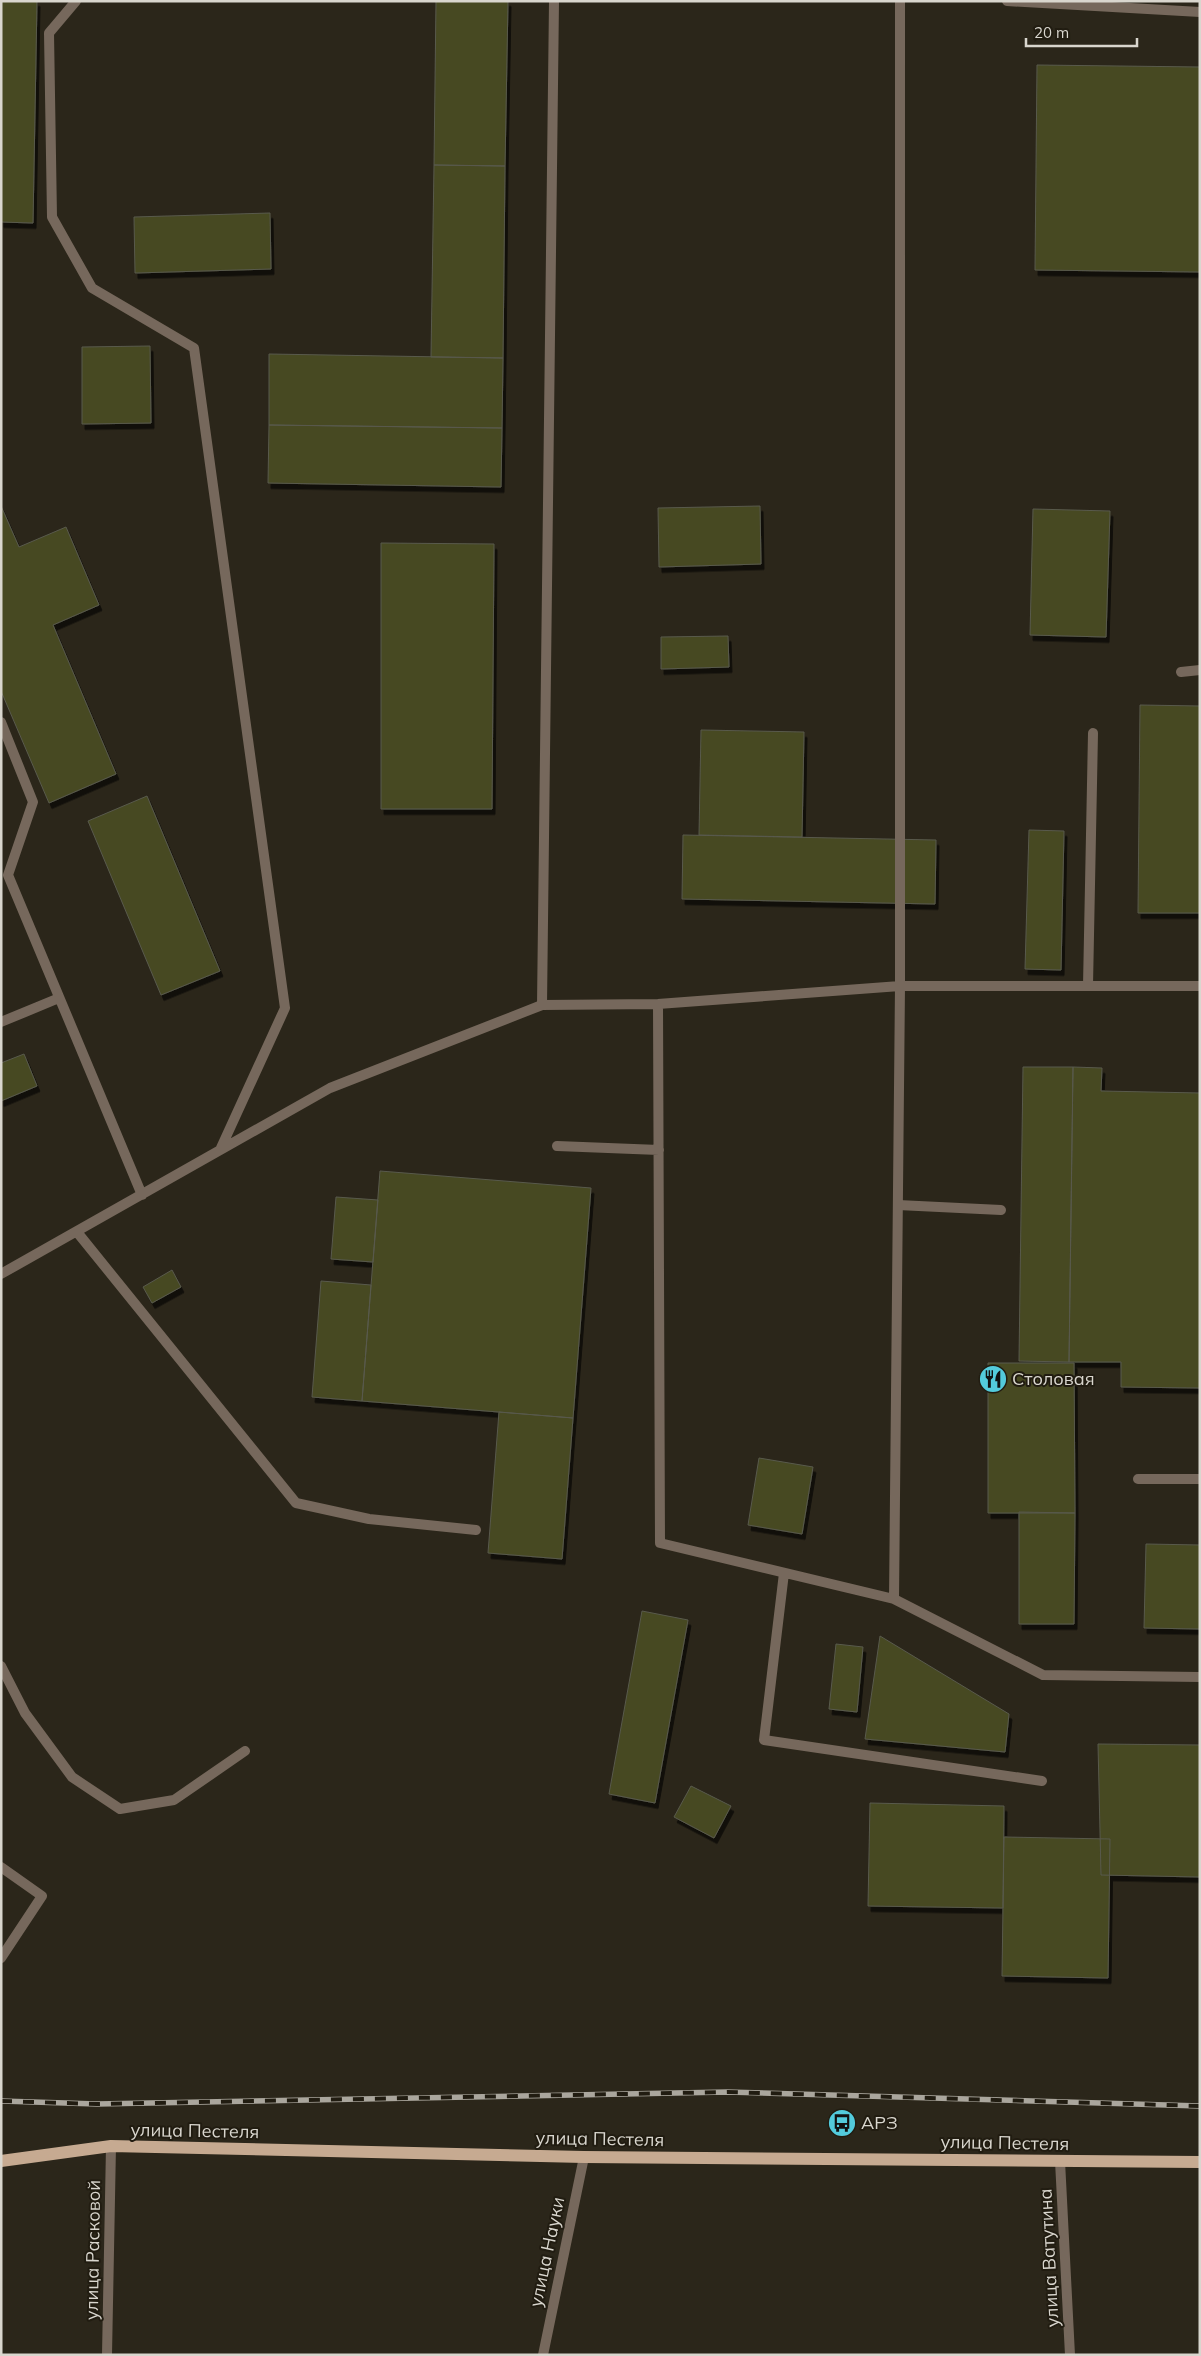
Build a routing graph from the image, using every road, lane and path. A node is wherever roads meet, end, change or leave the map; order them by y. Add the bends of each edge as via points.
1 (76, 1) edge
2 (554, 1) edge
3 (900, 1) edge
4 (1007, 1) edge
5 (1200, 12) edge
6 (1200, 670) edge
7 (1181, 672) dead end
8 (1, 722) edge
9 (1093, 733) dead end
10 (900, 986) junction
11 (1088, 986) junction
12 (1200, 986) edge
13 (59, 998) junction
14 (658, 1004) junction
15 (542, 1005) junction
16 (1, 1022) edge
17 (557, 1146) dead end
18 (220, 1150) junction
19 (659, 1150) junction
20 (142, 1195) junction
21 (898, 1205) junction
22 (1001, 1210) dead end
23 (77, 1232) junction
24 (1, 1274) edge
25 (1138, 1479) dead end
26 (1200, 1480) edge
27 (476, 1530) dead end
28 (784, 1573) junction
29 (894, 1599) junction
30 (1, 1666) edge
31 (1200, 1677) edge
32 (245, 1751) dead end
33 (1042, 1781) dead end
34 (1, 1867) edge
35 (1, 1958) edge
36 (111, 2146) junction
37 (584, 2157) junction
38 (1, 2161) edge
39 (1060, 2161) junction
40 (1200, 2162) edge
41 (107, 2355) edge
42 (543, 2355) edge
43 (1070, 2355) edge

1 - 18 street via 49,33 52,217 92,288 194,348 285,1008
2 - 15 street
3 - 10 street
4 - 5 street
6 - 7 street
8 - 13 street via 33,802 8,875
9 - 11 street
10 - 11 street
10 - 14 street
10 - 21 street
11 - 12 street
13 - 16 street
13 - 20 street
14 - 15 street
14 - 19 street
15 - 18 street via 330,1088
17 - 19 street
18 - 20 street
19 - 28 street via 660,1544
20 - 23 street
21 - 22 street
21 - 29 street
23 - 24 street
23 - 27 street via 296,1503 369,1519
25 - 26 street
28 - 29 street
28 - 33 street via 764,1740
29 - 31 street via 1042,1675
30 - 32 street via 25,1713 72,1778 120,1809 174,1800
34 - 35 street via 42,1896
36 - 37 main road, улица Пестеля
36 - 38 main road, улица Пестеля
36 - 41 street, улица Расковой
37 - 39 main road, улица Пестеля
37 - 42 street, улица Науки
39 - 40 main road, улица Пестеля
39 - 43 street, улица Ватутина

